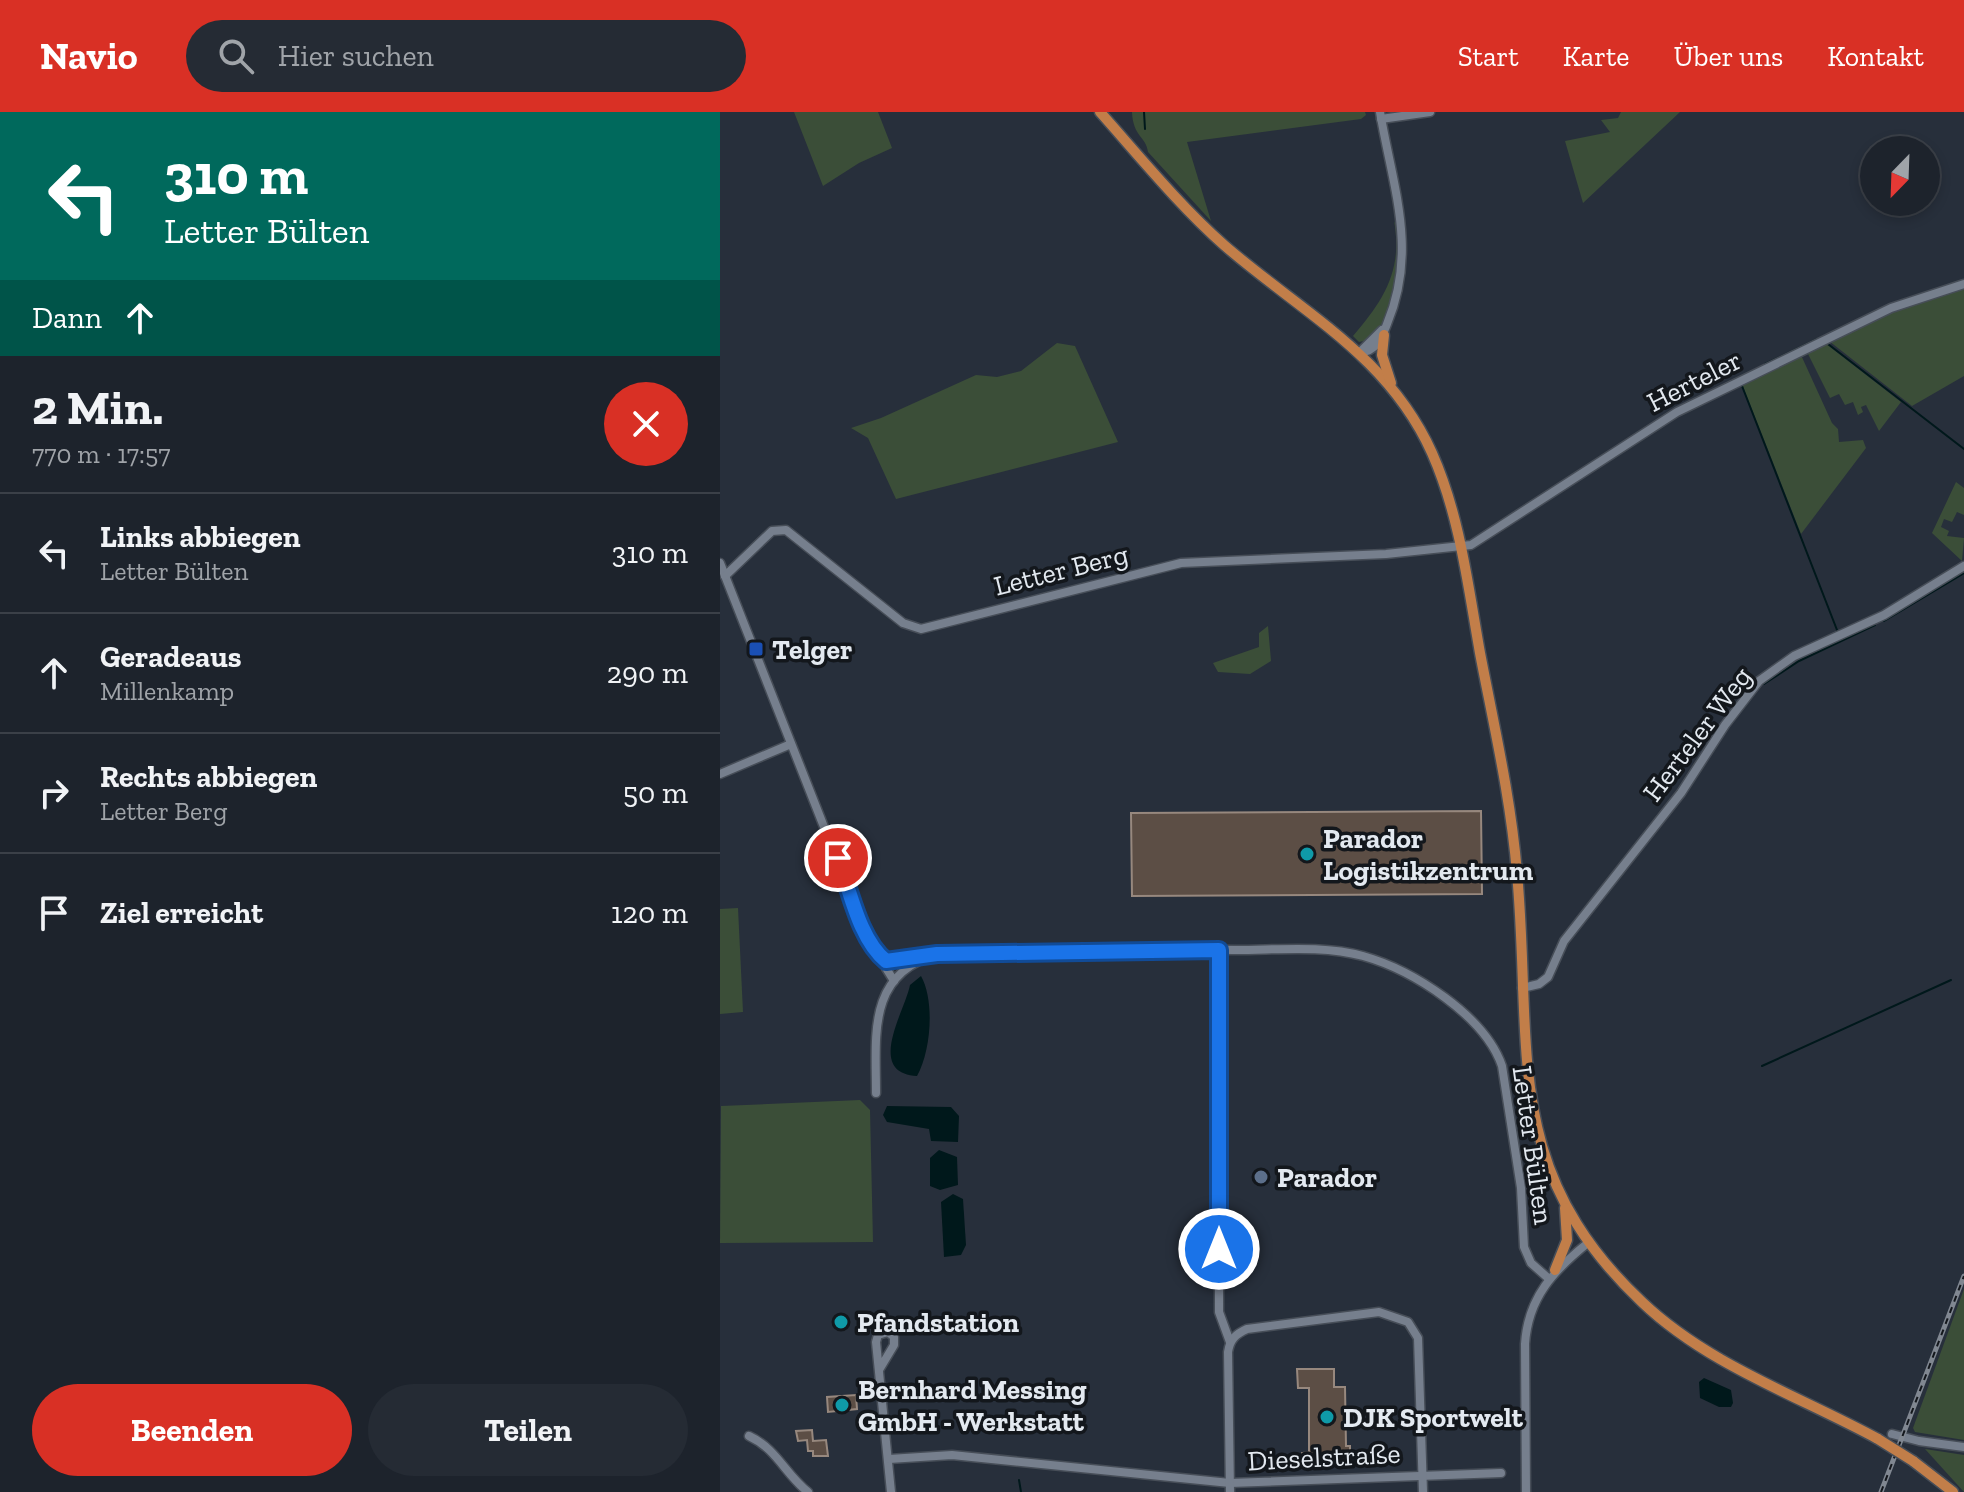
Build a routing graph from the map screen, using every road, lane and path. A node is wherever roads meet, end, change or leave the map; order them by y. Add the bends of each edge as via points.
1 (1100, 112) edge
2 (1430, 112) edge
3 (1380, 115) edge
4 (1964, 284) edge
5 (1388, 323) junction
6 (1384, 335) junction
7 (1359, 353) junction
8 (1393, 388) junction
9 (1460, 548) junction
10 (720, 563) edge
11 (1964, 566) edge
12 (725, 576) junction
13 (791, 744) junction
14 (720, 774) edge
15 (1219, 950) junction
16 (931, 955) junction
17 (886, 961) junction
18 (894, 981) junction
19 (1522, 988) junction
20 (876, 1093) dead end
21 (1564, 1202) junction
22 (1589, 1242) junction
23 (1552, 1274) junction
24 (1230, 1342) junction
25 (879, 1370) dead end
26 (1892, 1434) dead end
27 (749, 1436) dead end
28 (1964, 1447) edge
29 (889, 1459) junction
30 (1501, 1473) dead end
31 (1423, 1474) junction
32 (1230, 1487) edge
33 (808, 1492) edge
34 (891, 1492) edge
35 (1423, 1492) edge
36 (1526, 1492) edge
37 (1953, 1492) edge

1 - 7 main road via 1219,240
2 - 3 street
3 - 5 street via 1404,252 1400,291
4 - 9 street, Herteler via 1891,308 1677,412 1479,541
5 - 6 street
5 - 7 street
6 - 7 street via 1373,349
6 - 8 main road via 1382,355
7 - 8 main road
8 - 9 main road via 1434,458
9 - 12 street, Letter Berg via 1181,563 921,629 903,623 786,530 772,531
9 - 19 main road via 1511,826
10 - 12 street
11 - 19 street, Herteler Weg via 1884,615 1794,656 1759,681 1681,793 1564,941 1548,977
12 - 13 street
13 - 14 street
13 - 17 street via 867,936
15 - 16 street, Letter Bülten
15 - 23 street, Letter Bülten via 1362,956 1422,983 1479,1027 1502,1066 1526,1256
15 - 24 street via 1219,1312
16 - 17 street, Letter Bülten
16 - 18 street
17 - 18 street
18 - 20 street via 877,1011
19 - 21 main road via 1533,1113 1545,1160
21 - 22 main road
21 - 23 main road via 1567,1240
22 - 23 street
22 - 37 main road, bridge via 1619,1279 1674,1329 1749,1374 1878,1439
23 - 36 street via 1532,1307 1525,1338
24 - 31 street, Dieselstraße via 1247,1329 1379,1312 1408,1322 1420,1349
24 - 32 street, Dieselstraße
25 - 29 street
26 - 28 street
27 - 33 street via 774,1451
29 - 32 street via 963,1456
29 - 34 street
30 - 31 street, Dieselstraße
31 - 32 street, Dieselstraße
31 - 35 street

